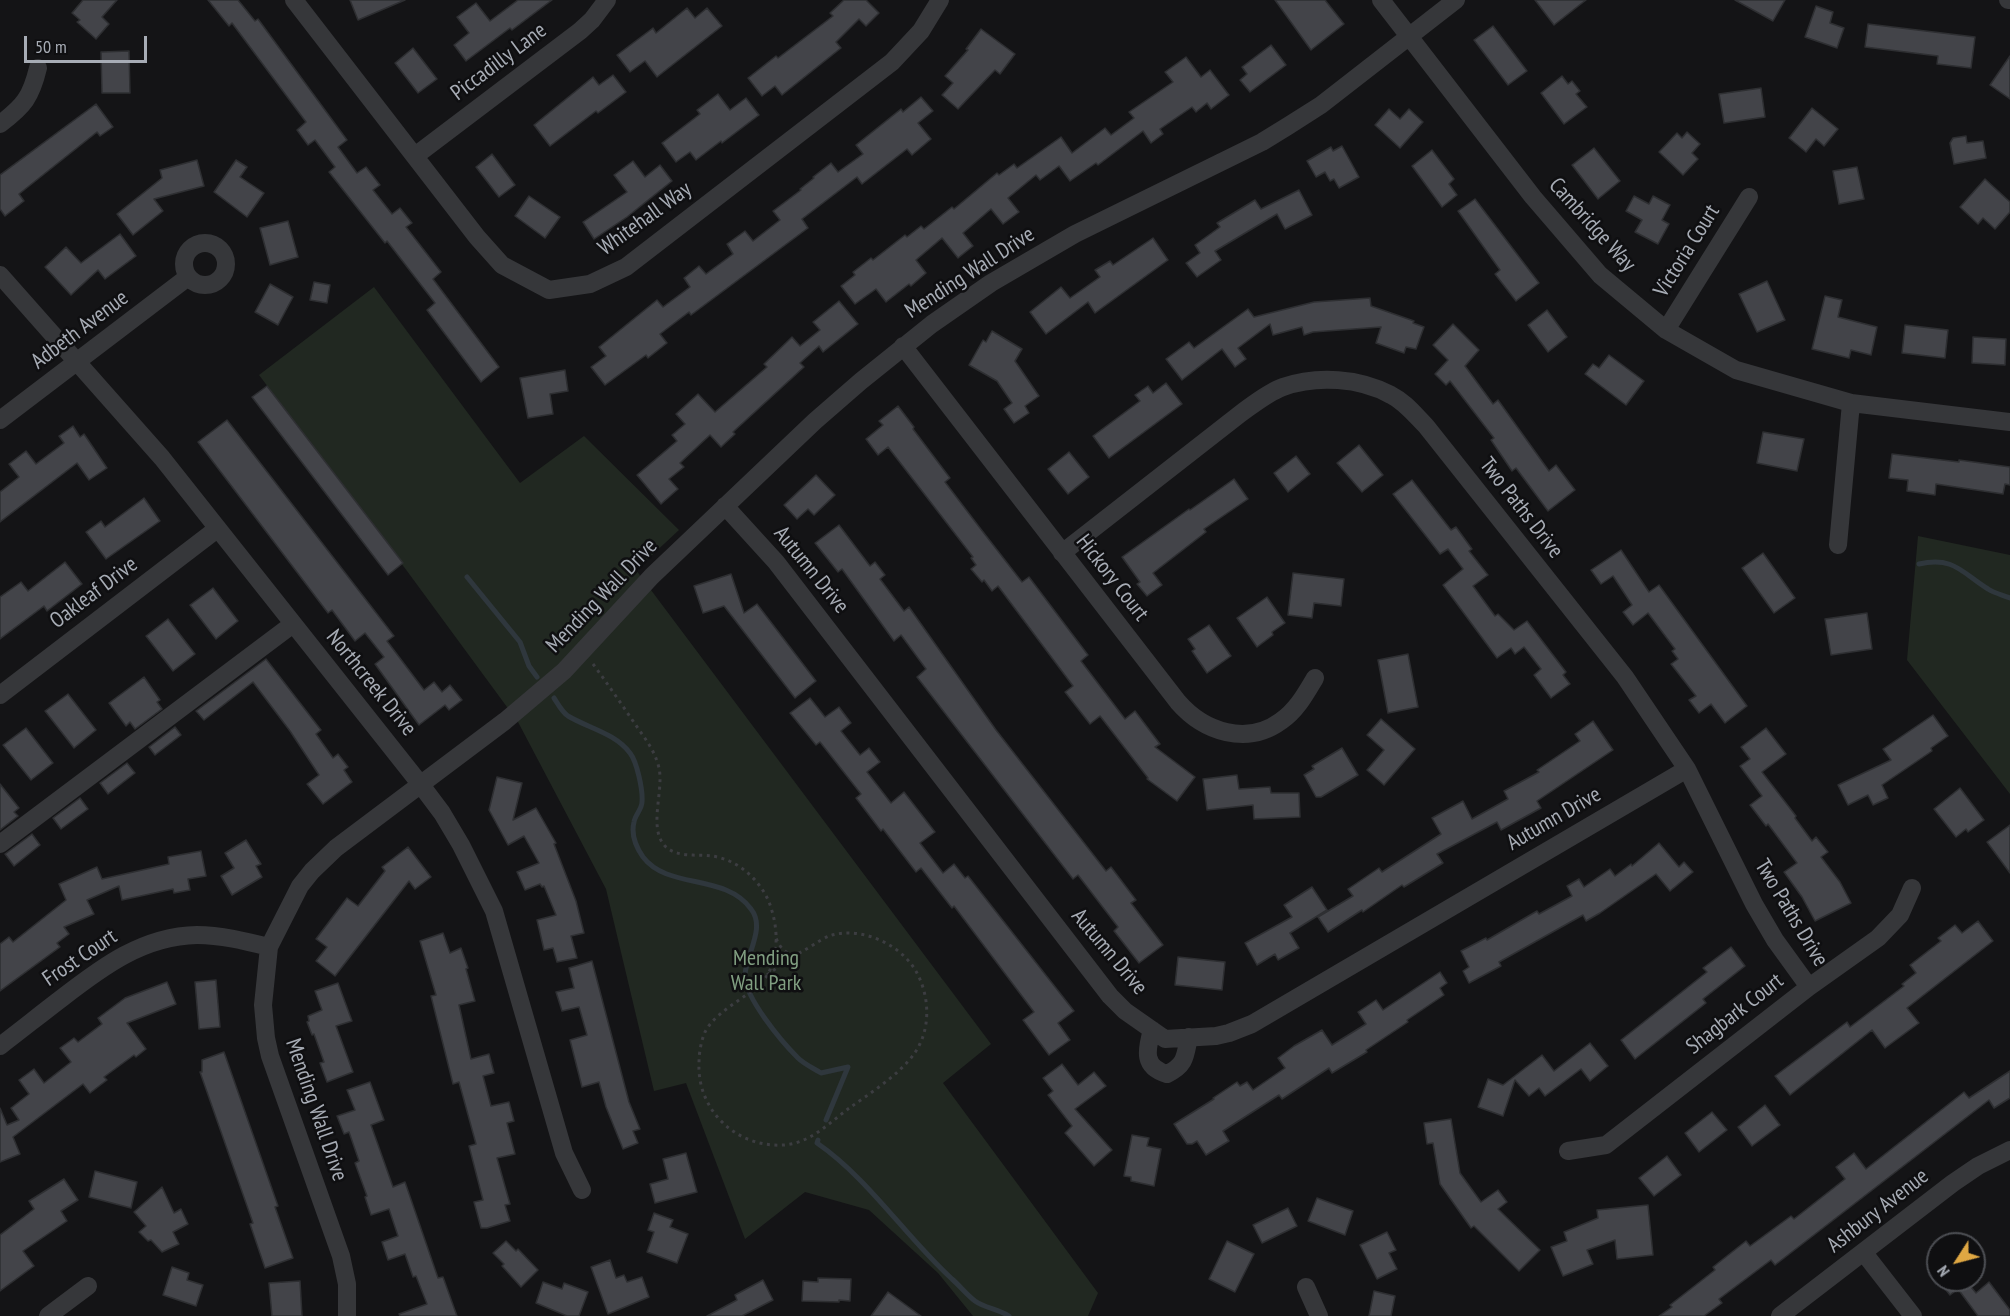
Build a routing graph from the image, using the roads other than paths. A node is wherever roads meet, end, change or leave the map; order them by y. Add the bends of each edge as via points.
1 (294, 0) edge
2 (607, 0) edge
3 (940, 0) edge
4 (1382, 0) edge
5 (1456, 0) edge
6 (1411, 36) junction
7 (38, 68) dead end
8 (0, 124) edge
9 (415, 156) junction
10 (1749, 197) dead end
11 (0, 275) edge
12 (188, 278) dead end
13 (1666, 330) junction
14 (903, 346) junction
15 (77, 362) junction
16 (1851, 403) junction
17 (0, 420) edge
18 (2010, 422) edge
19 (725, 506) junction
20 (217, 529) junction
21 (1838, 545) dead end
22 (1062, 553) junction
23 (293, 624) junction
24 (1315, 678) dead end
25 (0, 695) edge
26 (1687, 769) junction
27 (421, 785) junction
28 (0, 844) edge
29 (1912, 888) dead end
30 (269, 946) junction
31 (1809, 987) junction
32 (1152, 1030) junction
33 (1189, 1038) junction
34 (0, 1046) edge
35 (2010, 1150) edge
36 (1568, 1151) dead end
37 (582, 1190) dead end
38 (1864, 1253) junction
39 (88, 1286) dead end
40 (1306, 1287) dead end
41 (48, 1316) edge
42 (347, 1316) edge
43 (1319, 1316) edge
44 (1780, 1316) edge
45 (1913, 1316) edge

1 - 9 street, Whitehall Way
2 - 9 street, Piccadilly Lane via 580,31
3 - 9 street, Whitehall Way via 921,31 877,75 626,267 590,284 549,290 502,265
4 - 6 street, Cambridge Way
5 - 6 street, Mending Wall Drive
6 - 13 street, Cambridge Way via 1533,197 1600,275
6 - 14 street, Mending Wall Drive via 1321,105 1262,142 1051,247 991,283
7 - 8 street via 21,108
10 - 13 street, Victoria Court
11 - 15 street, Northcreek Drive
12 - 15 street, Adbeth Avenue
13 - 16 street, Cambridge Way via 1736,370
14 - 19 street, Mending Wall Drive via 814,421
14 - 22 street, Hickory Court
15 - 17 street, Adbeth Avenue
15 - 20 street, Northcreek Drive via 162,458
16 - 18 street, Cambridge Way
16 - 21 street
19 - 27 street, Mending Wall Drive via 652,576 564,671
19 - 32 street, Autumn Drive via 776,562 1110,996
20 - 23 street, Northcreek Drive
20 - 25 street, Oakleaf Drive
22 - 24 street, Hickory Court via 1178,702 1205,725 1226,733 1244,734 1270,727 1291,712
22 - 26 street, Two Paths Drive via 1269,394 1301,382 1323,380 1343,380 1369,387 1391,395 1426,426 1625,677
23 - 27 street, Northcreek Drive
23 - 28 street
26 - 31 street, Two Paths Drive via 1754,904
26 - 33 street, Autumn Drive via 1252,1024 1229,1033
27 - 30 street, Mending Wall Drive via 336,848 312,871
27 - 37 street, Northcreek Drive via 461,845 494,911 564,1153
29 - 31 street, Shagbark Court via 1890,928
30 - 34 street, Frost Court via 196,935 154,942 96,972
30 - 42 street, Mending Wall Drive via 263,1005 266,1038 341,1256 347,1284
31 - 36 street, Shagbark Court via 1606,1145
32 - 33 street, Autumn Drive via 1165,1039
32 - 33 street via 1147,1048 1150,1064 1167,1074 1184,1061
35 - 38 street, Ashbury Avenue via 1953,1183
38 - 44 street, Ashbury Avenue
38 - 45 street
39 - 41 street
40 - 43 street

